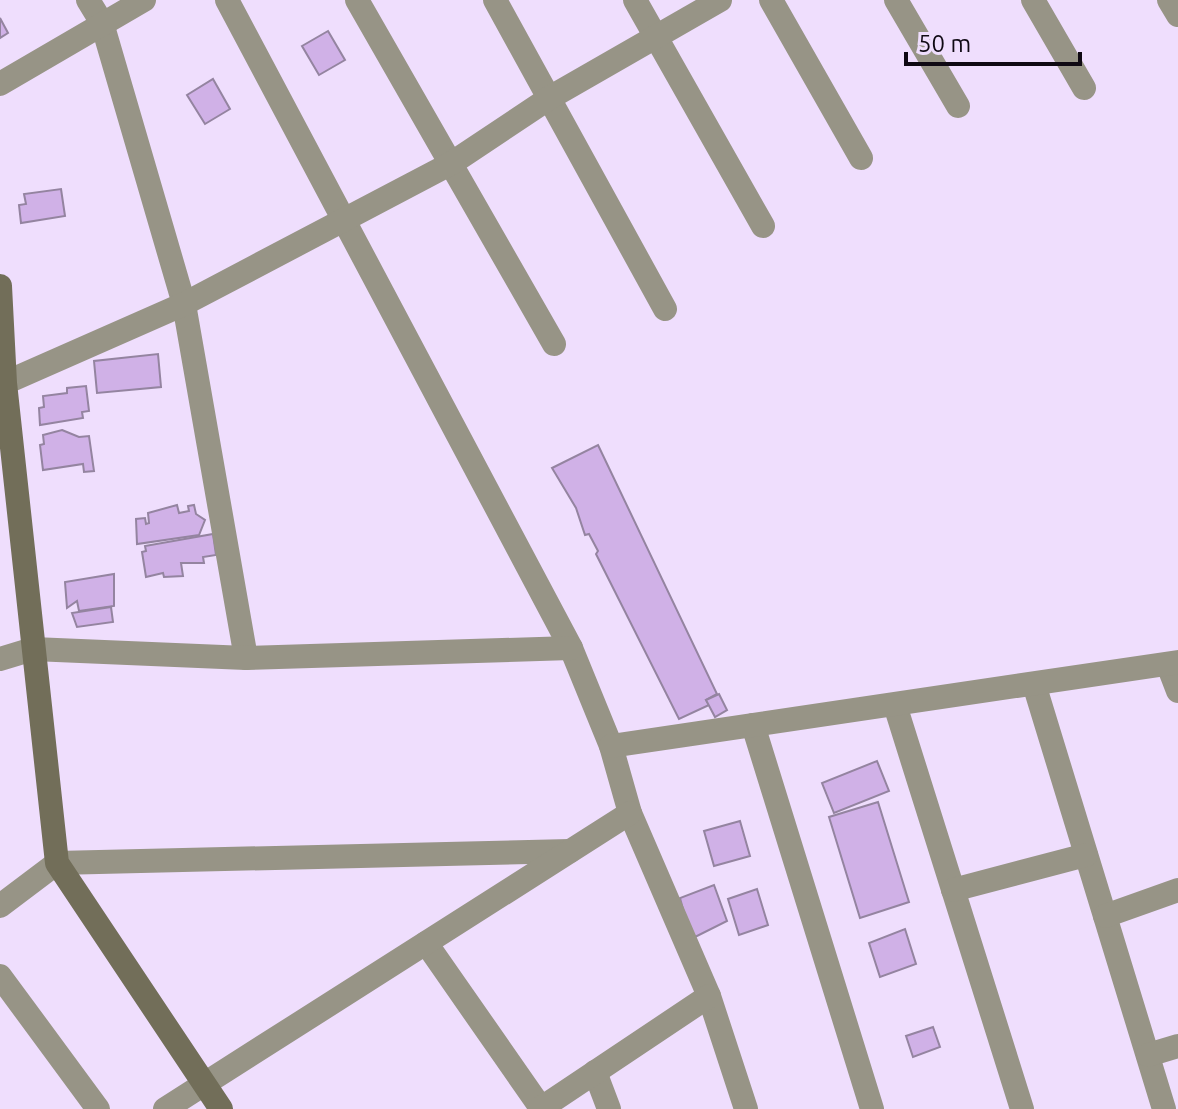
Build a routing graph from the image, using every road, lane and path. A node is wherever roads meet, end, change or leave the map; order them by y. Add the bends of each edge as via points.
1 (88, 0) edge
2 (144, 0) edge
3 (227, 0) edge
4 (357, 0) edge
5 (495, 0) edge
6 (635, 0) edge
7 (720, 0) edge
8 (771, 0) edge
9 (896, 0) edge
10 (1033, 0) edge
11 (1169, 0) edge
12 (1178, 15) edge
13 (102, 23) junction
14 (656, 35) junction
15 (0, 84) edge
16 (1084, 88) dead end
17 (551, 97) junction
18 (958, 106) dead end
19 (861, 158) dead end
20 (452, 163) junction
21 (343, 218) junction
22 (763, 226) dead end
23 (0, 286) edge
24 (184, 304) junction
25 (665, 309) dead end
26 (554, 344) dead end
27 (2, 384) edge
28 (571, 648) junction
29 (33, 649) junction
30 (246, 658) junction
31 (0, 659) edge
32 (1173, 664) edge
33 (1034, 684) junction
34 (1178, 691) edge
35 (895, 705) junction
36 (753, 725) junction
37 (611, 746) junction
38 (630, 813) junction
39 (570, 851) junction
40 (1086, 855) junction
41 (57, 863) junction
42 (953, 890) junction
43 (1178, 890) edge
44 (0, 906) edge
45 (1105, 916) junction
46 (426, 943) junction
47 (0, 976) edge
48 (709, 996) junction
49 (1178, 1046) edge
50 (1148, 1055) junction
51 (595, 1072) junction
52 (206, 1083) junction
53 (98, 1109) edge
54 (165, 1109) edge
55 (221, 1109) edge
56 (540, 1109) edge
57 (609, 1109) edge
58 (746, 1109) edge
59 (872, 1109) edge
60 (1022, 1109) edge
61 (1164, 1109) edge

1 - 13 street
2 - 13 street
3 - 21 street
4 - 20 street
5 - 17 street
6 - 14 street
7 - 14 street
8 - 19 street
9 - 18 street
10 - 16 street
11 - 12 street
13 - 15 street
13 - 24 street
14 - 17 street
14 - 22 street
17 - 20 street
17 - 25 street
20 - 21 street
20 - 26 street
21 - 24 street
21 - 28 street
23 - 27 street
24 - 27 street
24 - 30 street
27 - 29 street
28 - 30 street
28 - 37 street
29 - 30 street
29 - 31 street
29 - 41 street
32 - 33 street
32 - 34 street
33 - 35 street
33 - 40 street
35 - 36 street
35 - 42 street
36 - 37 street
36 - 59 street
37 - 38 street
38 - 39 street
38 - 48 street
39 - 41 street
39 - 46 street
40 - 42 street
40 - 45 street
41 - 44 street
41 - 52 street
42 - 60 street
43 - 45 street
45 - 50 street
46 - 52 street
46 - 56 street
47 - 53 street
48 - 51 street
48 - 58 street
49 - 50 street
50 - 61 street
51 - 56 street
51 - 57 street
52 - 54 street
52 - 55 street

